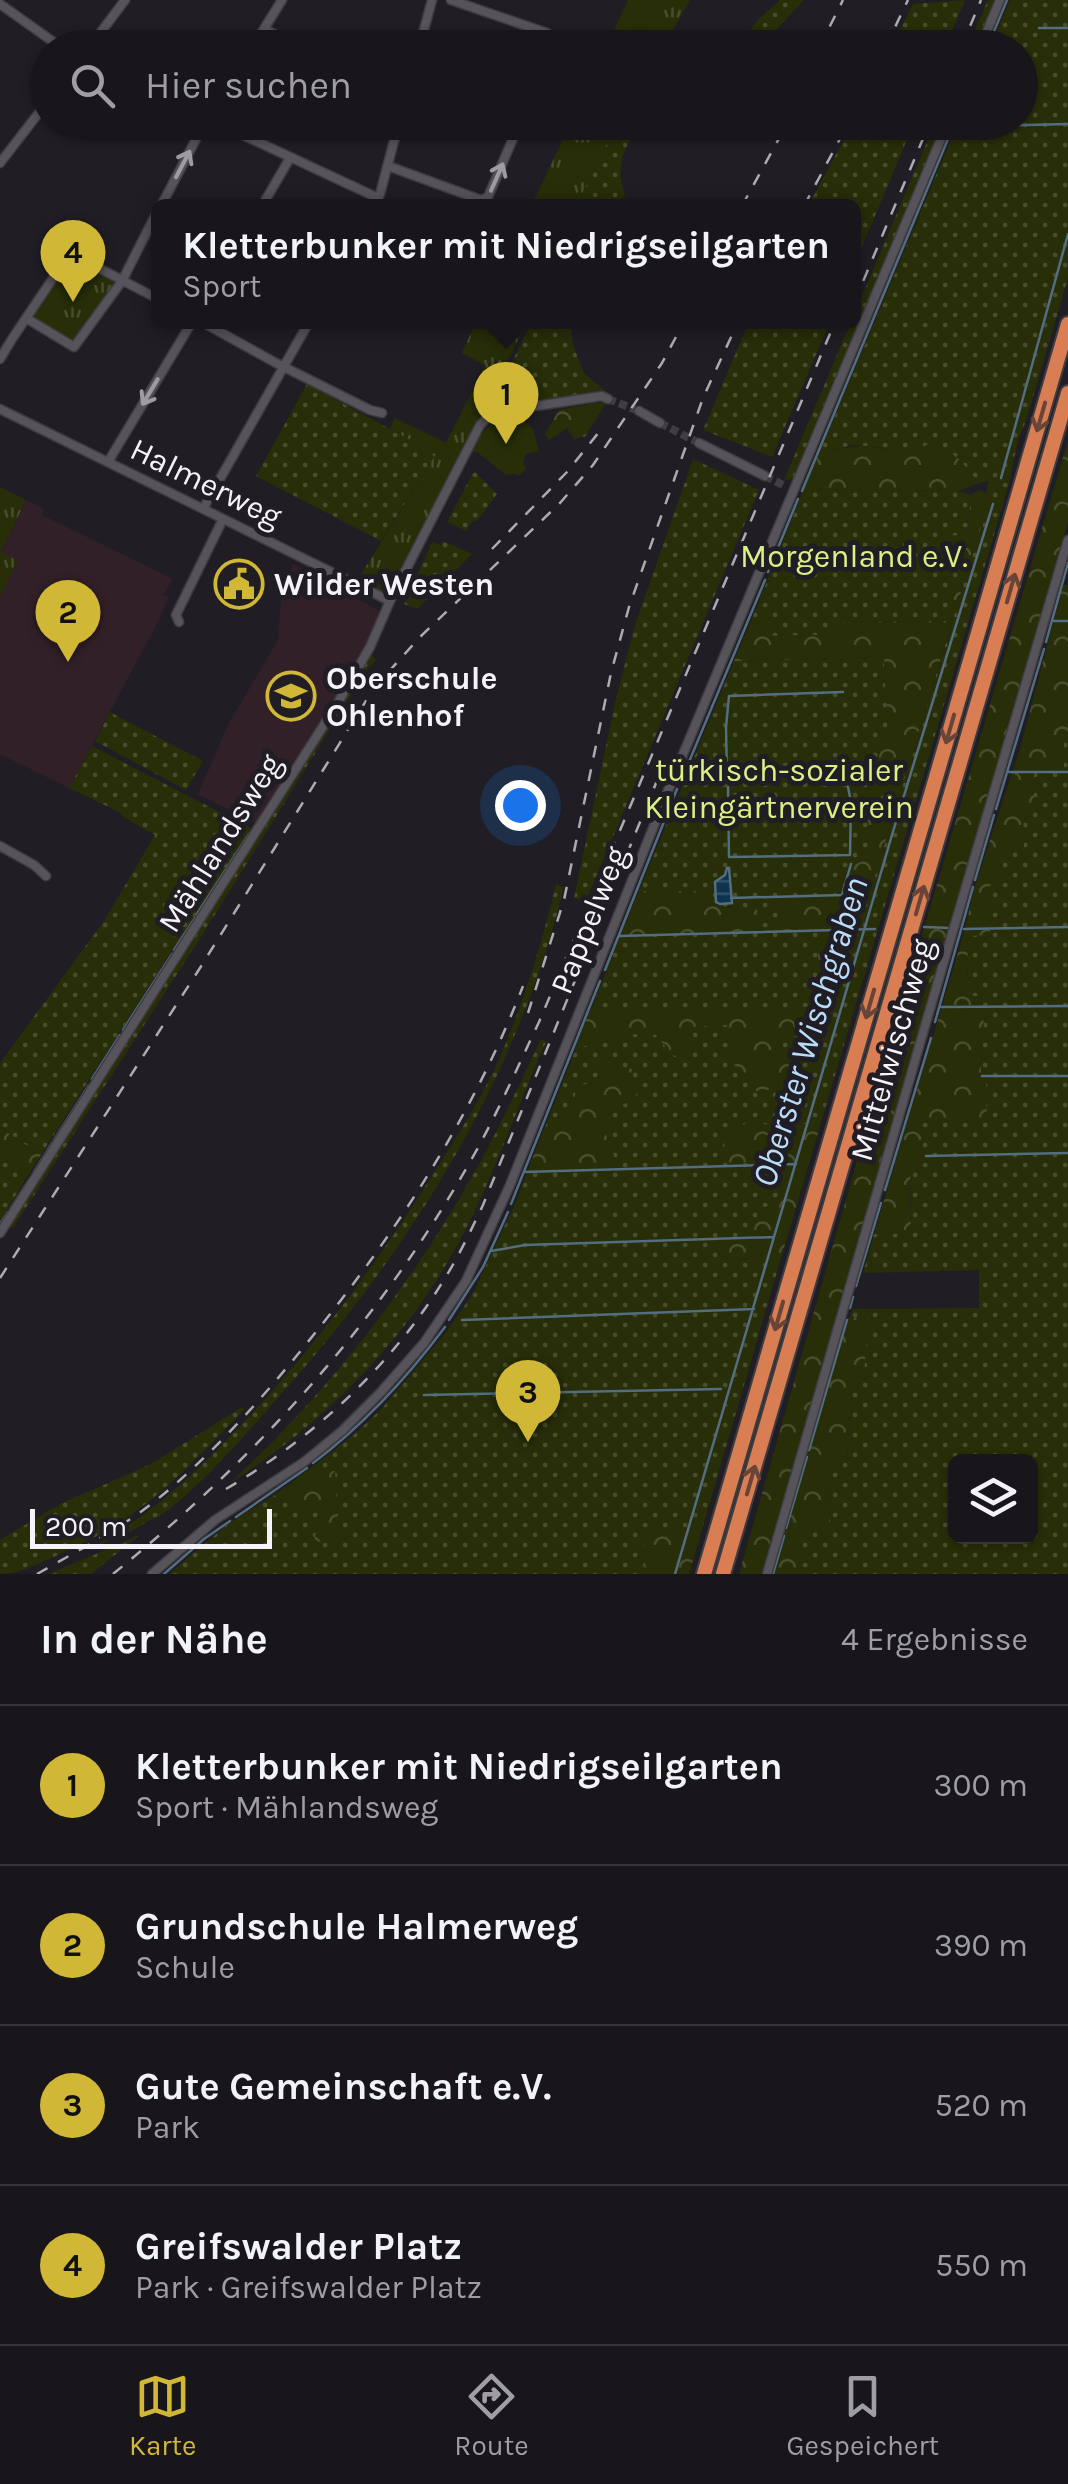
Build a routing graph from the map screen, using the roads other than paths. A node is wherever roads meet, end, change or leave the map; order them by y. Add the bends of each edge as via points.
1 (125, 0) edge
2 (282, 0) edge
3 (432, 0) edge
4 (451, 0) edge
5 (1000, 0) edge
6 (4, 7) edge
7 (264, 29) edge
8 (37, 30) edge
9 (102, 30) edge
10 (424, 30) edge
11 (538, 30) edge
12 (988, 30) edge
13 (30, 124) edge
14 (195, 140) edge
15 (252, 140) edge
16 (394, 140) edge
17 (512, 140) edge
18 (940, 140) edge
19 (290, 158) junction
20 (0, 163) edge
21 (388, 166) junction
22 (165, 199) edge
23 (266, 199) edge
24 (370, 199) edge
25 (377, 199) edge
26 (478, 199) edge
27 (484, 199) edge
28 (151, 225) edge
29 (122, 280) junction
30 (151, 295) edge
31 (26, 318) junction
32 (1068, 324) edge
33 (188, 329) edge
34 (215, 329) edge
35 (306, 329) edge
36 (0, 360) edge
37 (284, 366) junction
38 (1068, 393) edge
39 (608, 398) tunnel mouth
40 (0, 408) edge
41 (639, 411) tunnel mouth
42 (382, 413) dead end
43 (660, 423) tunnel mouth
44 (699, 444) tunnel mouth
45 (108, 462) junction
46 (765, 476) tunnel mouth
47 (783, 485) tunnel mouth
48 (793, 491) junction
49 (202, 509) junction
50 (223, 519) junction
51 (1068, 540) edge
52 (390, 601) junction
53 (179, 622) dead end
54 (0, 846) edge
55 (46, 876) dead end
56 (0, 1233) edge
57 (152, 1574) edge
58 (704, 1574) edge
59 (723, 1574) edge
60 (767, 1574) edge

1 - 9 street
2 - 7 street
3 - 10 street
4 - 11 street
5 - 12 street
6 - 8 street
13 - 20 street
22 -> 14 street
15 - 19 street
16 - 21 street
27 -> 17 street
18 - 48 street, Pappelweg
19 - 23 street
19 - 24 street
21 - 25 street
21 -> 26 street
28 - 29 street
29 - 30 street
29 - 31 street via 70,254
29 - 31 street via 74,348
31 - 36 street
32 -> 58 highway
33 -> 45 street
34 - 37 street
35 - 37 street
37 - 42 street
37 - 49 street
59 -> 38 highway
39 - 52 street, Mählandsweg via 490,415
40 - 45 street, Halmerweg
41 - 43 street
44 - 46 street
45 - 49 street, Halmerweg
47 - 48 street
48 - 57 street, Pappelweg via 466,1281 424,1343 342,1432 215,1520
49 - 50 street, Halmerweg
50 - 52 street, Halmerweg
50 - 53 street via 176,615
51 - 60 street, Mittelwischweg
52 - 56 street, Mählandsweg via 336,706
54 - 55 street

